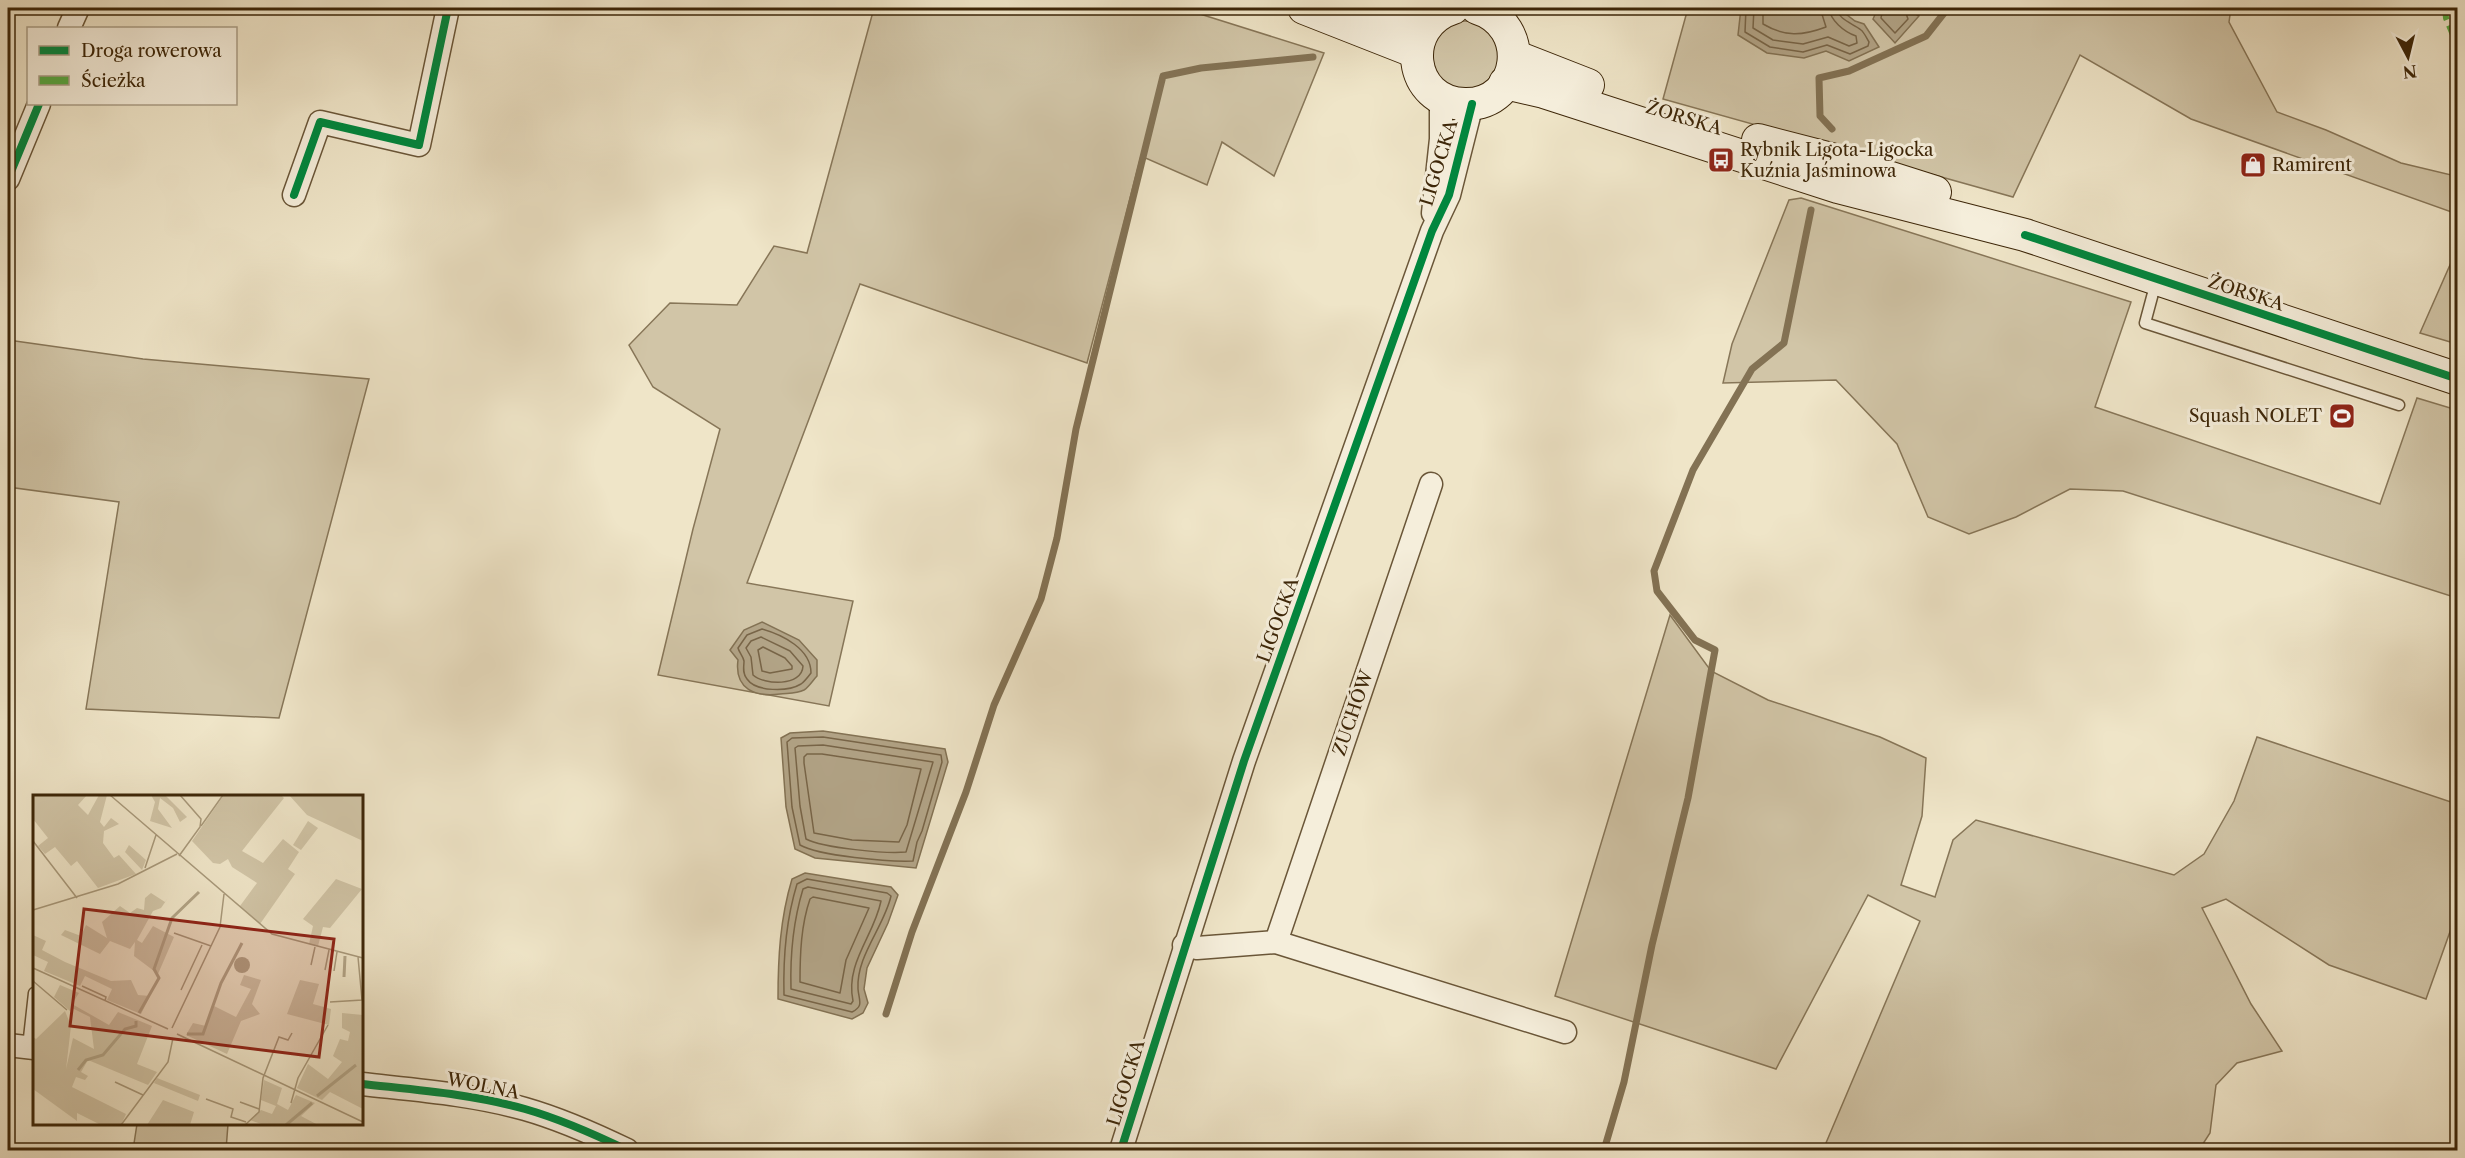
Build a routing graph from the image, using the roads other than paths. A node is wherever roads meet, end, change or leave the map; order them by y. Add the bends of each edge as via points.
1 (78, 8) edge
2 (448, 8) edge
3 (1304, 8) edge
4 (1356, 8) edge
5 (1478, 8) edge
6 (1437, 21) edge
7 (69, 27) edge
8 (1510, 69) junction
9 (1441, 98) junction
10 (1472, 104) junction
11 (39, 105) edge
12 (8, 179) edge
13 (294, 195) dead end
14 (1431, 231) junction
15 (2157, 279) junction
16 (2457, 379) edge
17 (2399, 405) dead end
18 (1431, 484) dead end
19 (1275, 942) junction
20 (1184, 945) junction
21 (33, 998) edge
22 (1565, 1032) dead end
23 (24, 1047) edge
24 (363, 1084) edge
25 (627, 1150) edge
26 (1121, 1150) edge

1 - 7 street
2 - 13 street via 419,145 320,122
3 - 6 main road
4 - 6 main road
5 - 8 main road via 1495,16 1507,29 1514,47
6 - 9 main road via 1417,65 1423,80
8 - 10 main road via 1494,95
8 - 15 main road, ŻORSKA via 1831,159 1947,196 2025,235
9 - 10 main road
9 - 14 street, LIGOCKA via 1441,139
10 - 14 street, LIGOCKA via 1449,195
11 - 12 street
14 - 20 street, LIGOCKA via 1244,761
15 - 16 main road, ŻORSKA
15 - 17 lane via 2145,322
18 - 19 street, ZUCHÓW
19 - 20 street via 1197,948
19 - 22 street
20 - 26 street, LIGOCKA
21 - 23 lane
24 - 25 street, WOLNA via 523,1108

